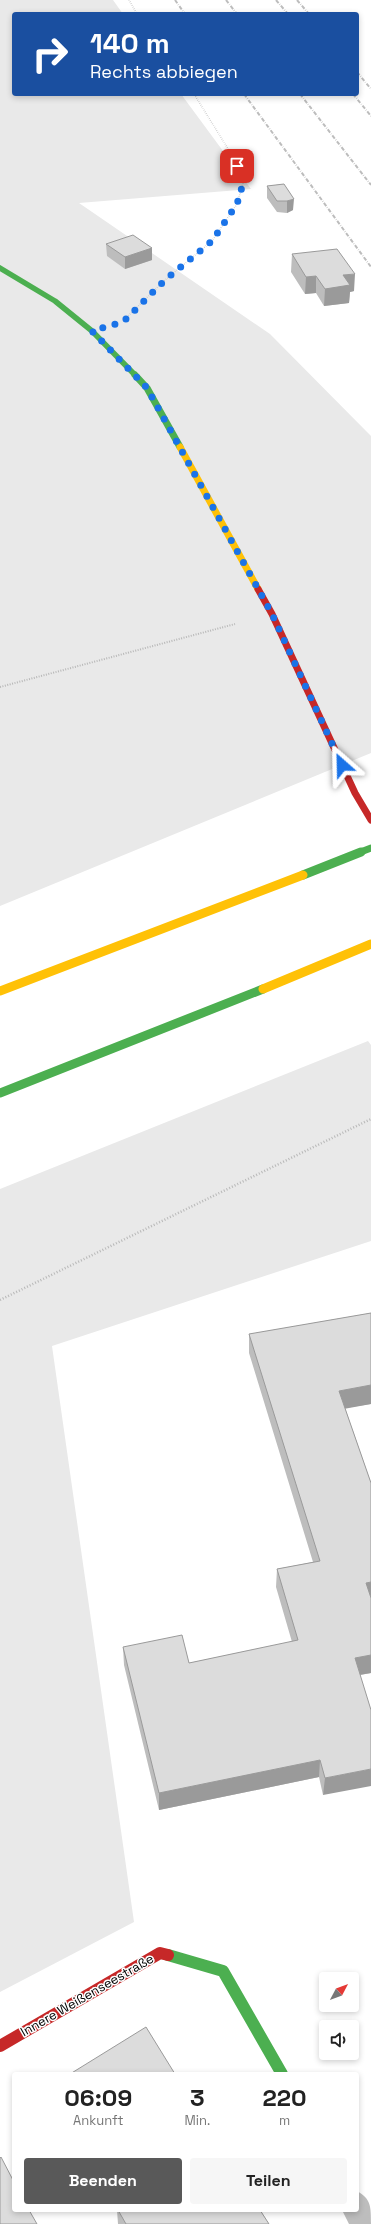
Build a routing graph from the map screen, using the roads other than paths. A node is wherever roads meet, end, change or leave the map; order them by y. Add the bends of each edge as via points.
1 (0, 268) edge
2 (371, 820) edge
3 (371, 848) edge
4 (371, 944) edge
5 (0, 991) edge
6 (0, 1092) edge
7 (0, 2046) edge
8 (281, 2072) edge
9 (359, 2211) edge
10 (366, 2224) edge

1 - 2 main road via 55,302 92,331 147,388 272,614 355,792
3 - 5 main road
4 - 6 main road via 269,987
7 - 8 main road, Innere Weißenseestraße via 160,1953 224,1971
9 - 10 street

